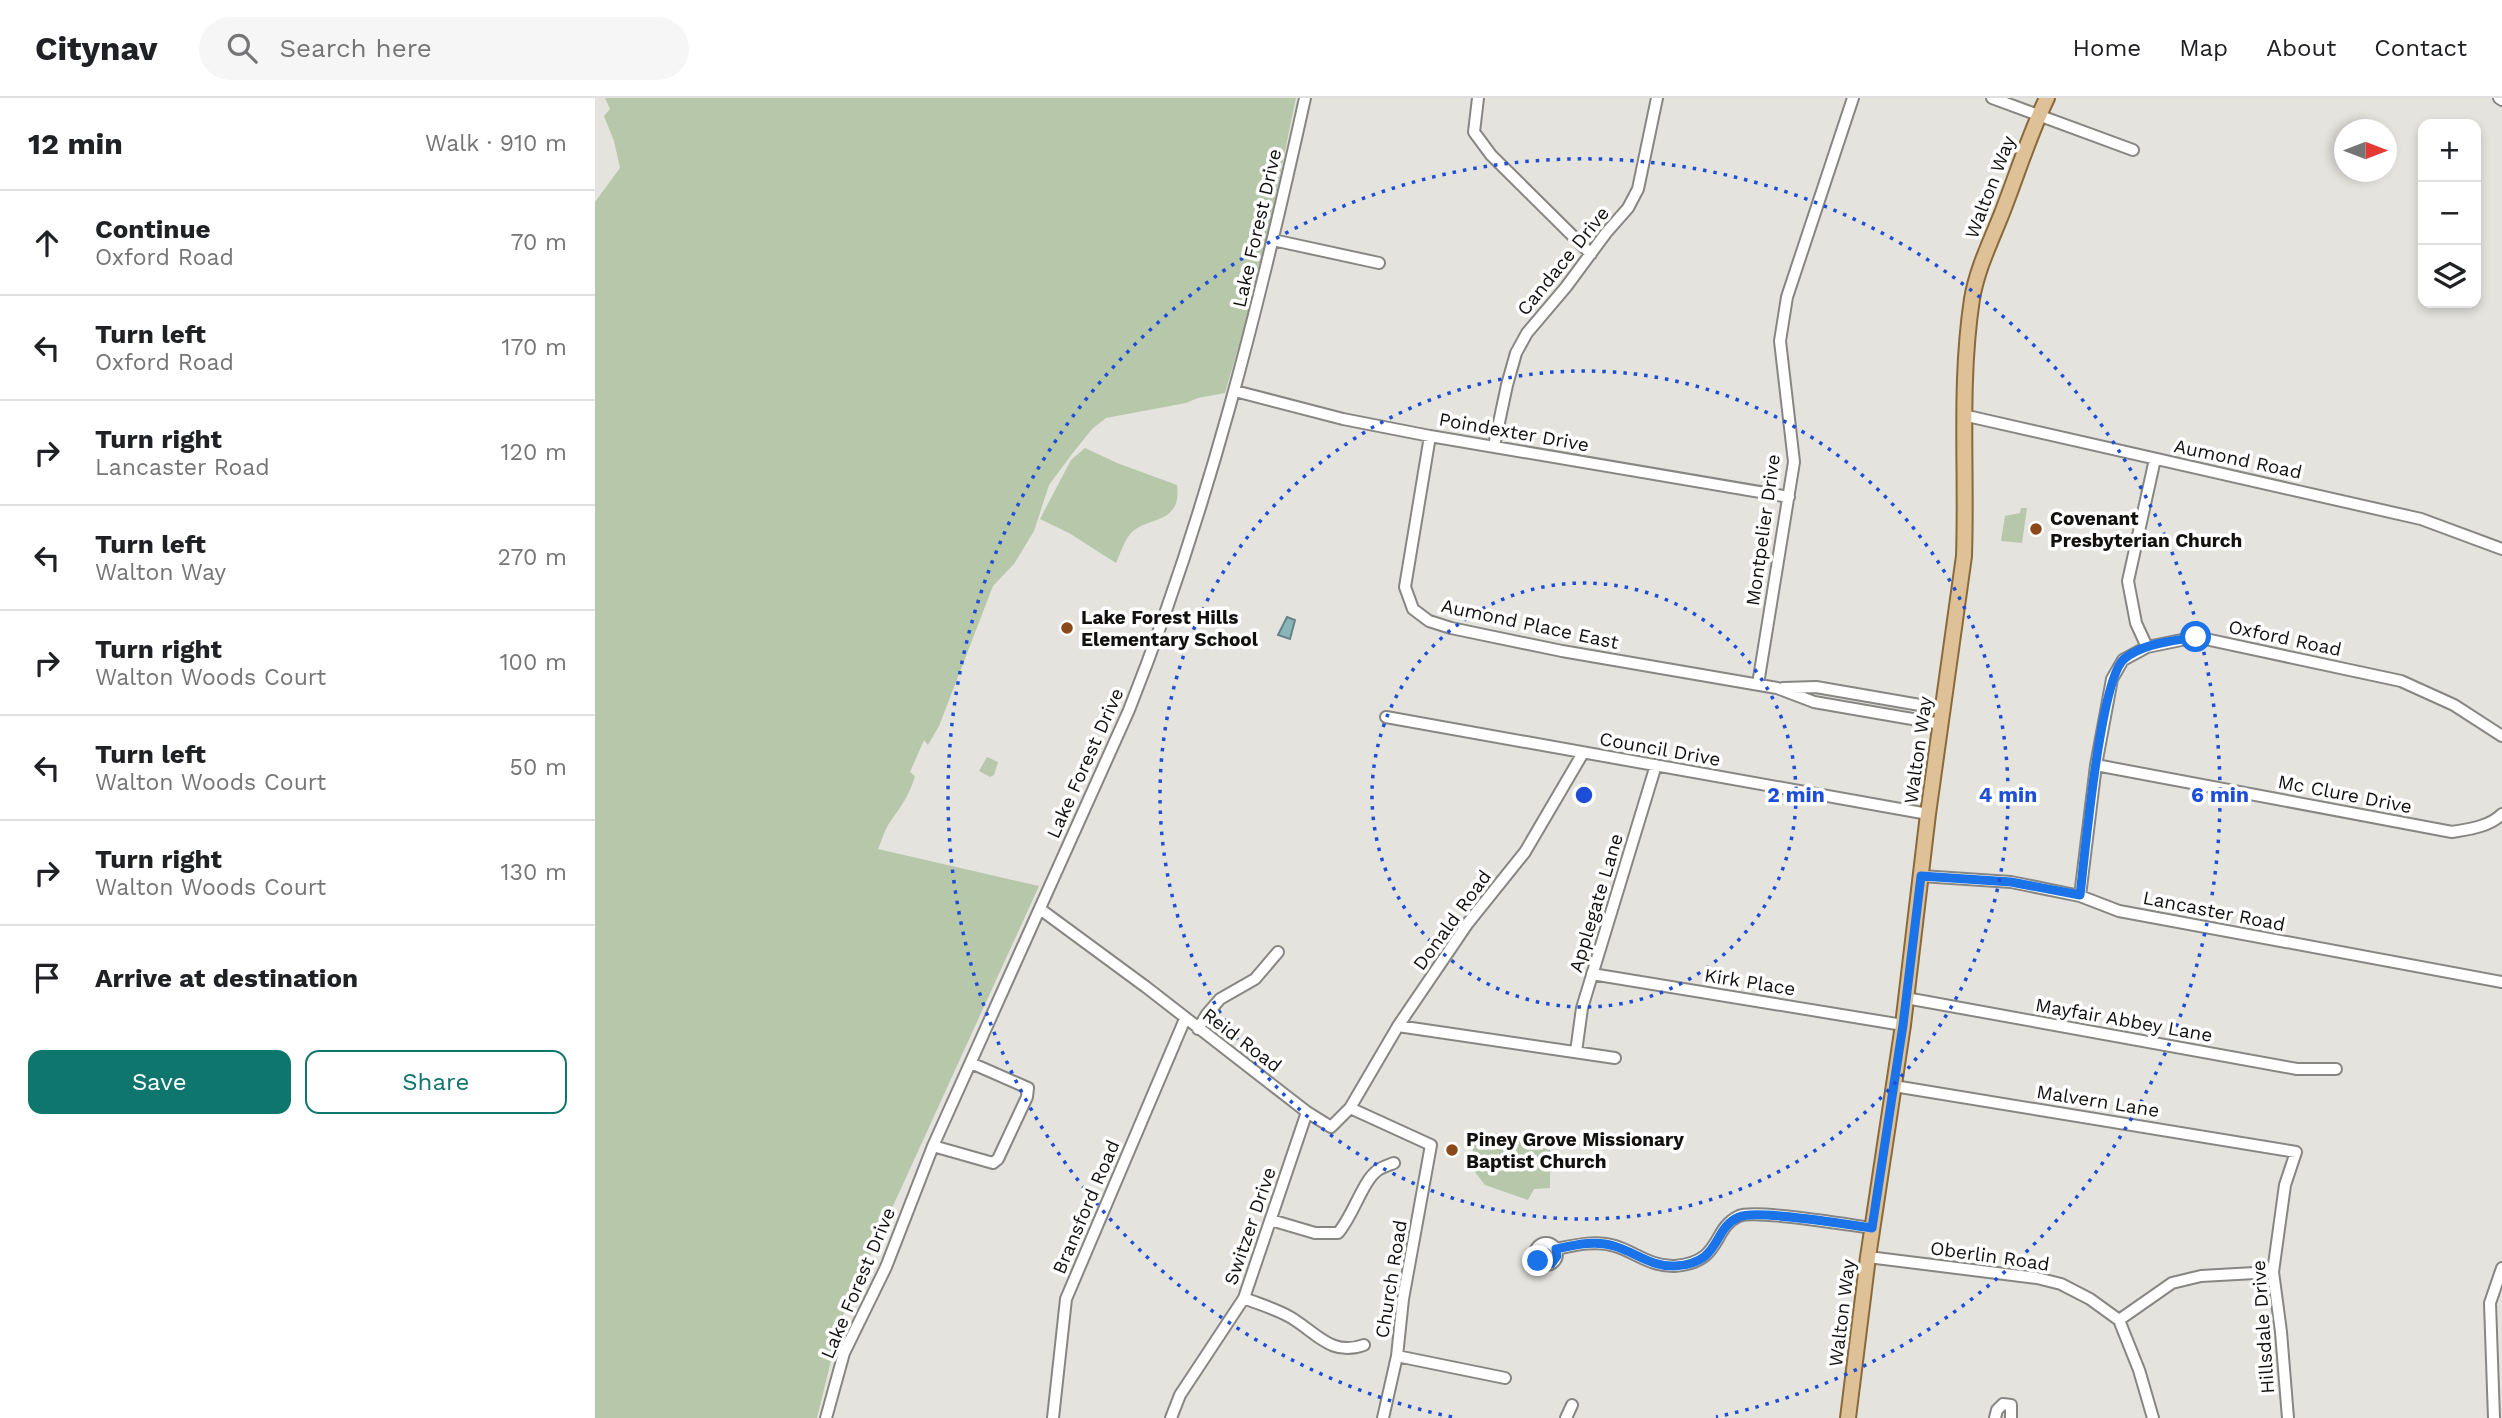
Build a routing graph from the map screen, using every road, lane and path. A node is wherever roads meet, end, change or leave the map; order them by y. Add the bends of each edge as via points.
1 (1305, 98) edge
2 (1478, 98) edge
3 (1657, 98) edge
4 (1853, 98) edge
5 (1992, 98) edge
6 (2046, 98) edge
7 (2039, 114) junction
8 (2133, 150) dead end
9 (1273, 240) junction
10 (1591, 254) junction
11 (1379, 263) dead end
12 (1235, 391) junction
13 (1963, 415) junction
14 (1430, 436) junction
15 (1494, 446) junction
16 (2155, 459) junction
17 (1789, 497) junction
18 (2502, 549) edge
19 (2147, 647) junction
20 (1758, 684) junction
21 (1777, 688) junction
22 (1943, 709) junction
23 (1386, 717) dead end
24 (1941, 724) junction
25 (2502, 736) edge
26 (1583, 753) junction
27 (1656, 765) junction
28 (2096, 765) junction
29 (1929, 814) junction
30 (2502, 814) edge
31 (1921, 876) junction
32 (2080, 895) junction
33 (1040, 909) junction
34 (1277, 952) dead end
35 (1592, 974) junction
36 (2502, 982) edge
37 (1906, 998) junction
38 (1185, 1019) junction
39 (1903, 1025) junction
40 (1398, 1026) junction
41 (1198, 1029) junction
42 (1576, 1052) junction
43 (1615, 1058) dead end
44 (971, 1063) junction
45 (2336, 1069) dead end
46 (1894, 1086) junction
47 (1350, 1108) junction
48 (1307, 1112) junction
49 (933, 1146) junction
50 (2296, 1152) joint
51 (1394, 1163) dead end
52 (1271, 1220) junction
53 (1872, 1228) junction
54 (1556, 1249) dead end
55 (1868, 1257) junction
56 (2502, 1268) edge
57 (2273, 1272) junction
58 (1244, 1298) junction
59 (2119, 1320) junction
60 (1364, 1345) dead end
61 (1397, 1356) junction
62 (1505, 1378) dead end
63 (2497, 1403) edge
64 (1572, 1405) dead end
65 (827, 1418) edge
66 (1053, 1418) edge
67 (1171, 1418) edge
68 (1383, 1418) edge
69 (1566, 1418) edge
70 (1849, 1418) edge
71 (1995, 1418) edge
72 (2011, 1418) edge
73 (2153, 1418) edge
74 (2288, 1418) edge
75 (2494, 1418) edge

1 - 9 street, Lake Forest Drive
2 - 10 street via 1474,132 1491,156
3 - 10 street, Candace Drive via 1639,189
4 - 17 street, Montpelier Drive via 1787,297 1780,341 1794,462
5 - 7 street
6 - 7 main road, Walton Way
7 - 8 street
7 - 13 main road, Walton Way via 1985,251 1973,296
9 - 11 street
9 - 12 street, Lake Forest Drive
10 - 15 street, Candace Drive via 1516,353
12 - 14 street, Poindexter Drive
12 - 33 street, Lake Forest Drive via 1153,650
13 - 16 street, Aumond Road
13 - 22 main road, Walton Way via 1964,556
14 - 15 street, Poindexter Drive
14 - 20 street, Aumond Place East via 1405,587 1413,609 1429,621 1486,636
15 - 17 street, Poindexter Drive
16 - 18 street, Aumond Road via 2421,519
16 - 19 street via 2128,581 2136,624
17 - 20 street, Montpelier Drive
19 - 25 street, Oxford Road via 2196,637 2401,681 2454,705
19 - 28 street, Oxford Road via 2123,660 2112,679
20 - 21 street, Aumond Place East
21 - 22 street, Aumond Place East via 1816,687
21 - 24 street, Aumond Place East via 1814,702
22 - 24 main road, Walton Way
23 - 26 street, Council Drive
24 - 29 main road, Walton Way
26 - 27 street, Council Drive
26 - 40 street, Donald Road via 1525,852 1468,923
27 - 29 street, Council Drive
27 - 35 street, Applegate Lane
28 - 30 street, Mc Clure Drive via 2452,832 2477,828
28 - 32 street, Oxford Road
29 - 31 main road, Walton Way
31 - 32 street, Lancaster Road via 2011,882
31 - 37 main road, Walton Way
32 - 36 street, Lancaster Road via 2119,911
33 - 38 street, Reid Road
33 - 44 street, Lake Forest Drive
34 - 41 street via 1255,979 1220,999
35 - 39 street, Kirk Place
35 - 42 street, Applegate Lane
37 - 39 main road, Walton Way
37 - 45 street, Mayfair Abbey Lane via 2297,1069
38 - 41 street, Reid Road
38 - 66 street, Bransford Road via 1066,1299
39 - 46 main road, Walton Way
40 - 42 street
40 - 47 street, Donald Road
41 - 48 street, Reid Road
42 - 43 street
44 - 49 street, Lake Forest Drive
44 - 49 street via 1028,1088 1027,1097 993,1163
46 - 50 street, Malvern Lane
46 - 53 main road, Walton Way
47 - 48 street, Reid Road via 1331,1127
47 - 61 street, Church Road via 1431,1145
48 - 52 street, Switzer Drive
49 - 65 street, Lake Forest Drive via 886,1267 843,1353
50 - 57 street, Hillsdale Drive via 2285,1185
51 - 52 street via 1377,1170 1338,1233 1315,1233
52 - 58 street, Switzer Drive
53 - 54 street via 1741,1215 1709,1254 1695,1262 1670,1266 1608,1244
53 - 55 main road, Walton Way
55 - 59 street, Oberlin Road via 2061,1284
55 - 70 main road, Walton Way
56 - 63 street via 2490,1303
57 - 59 street via 2201,1276 2172,1283
57 - 74 street, Hillsdale Drive
58 - 60 street via 1292,1318 1335,1347 1350,1350
58 - 67 street, Switzer Drive via 1180,1395
59 - 73 street
61 - 62 street
61 - 68 street, Church Road
63 - 75 street
64 - 69 street
71 - 72 street via 2003,1404 2011,1405

